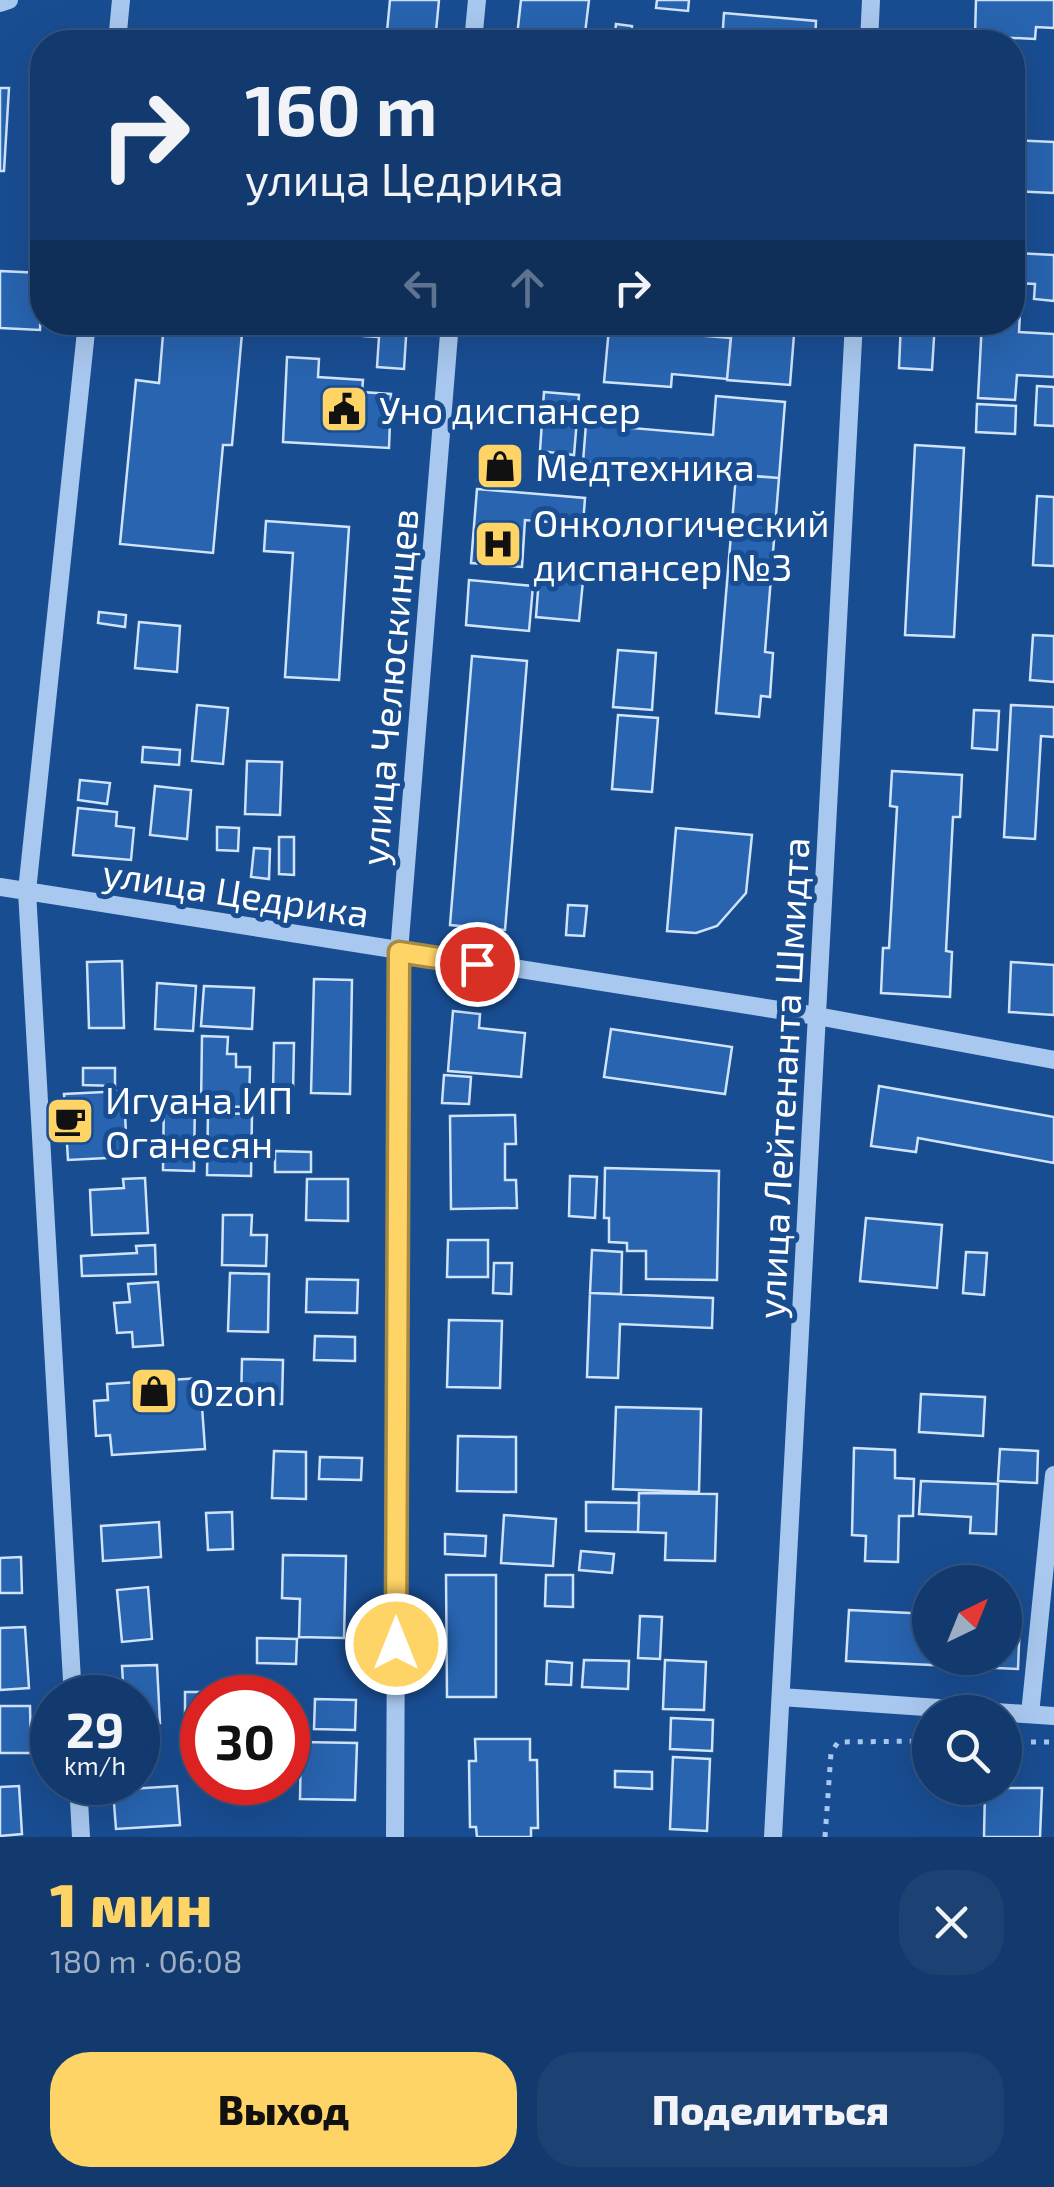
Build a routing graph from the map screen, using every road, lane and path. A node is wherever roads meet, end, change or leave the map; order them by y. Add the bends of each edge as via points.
1 (9, 0) edge
2 (121, 0) edge
3 (477, 0) edge
4 (871, 0) edge
5 (0, 3) edge
6 (118, 30) edge
7 (474, 30) edge
8 (870, 30) edge
9 (86, 335) edge
10 (449, 335) edge
11 (853, 335) edge
12 (0, 887) edge
13 (27, 891) junction
14 (399, 952) junction
15 (817, 1016) junction
16 (1054, 1060) edge
17 (1054, 1475) edge
18 (72, 1675) edge
19 (781, 1696) junction
20 (1030, 1714) junction
21 (1054, 1716) edge
22 (912, 1740) edge
23 (1022, 1742) edge
24 (1054, 1742) edge
25 (79, 1805) edge
26 (81, 1837) edge
27 (394, 1837) edge
28 (773, 1837) edge
29 (825, 1837) edge

1 - 5 street
2 - 6 street
3 - 7 street
4 - 8 street
9 - 13 street
10 - 14 street, улица Челюскинцев
11 - 15 street, улица Лейтенанта Шмидта
12 - 13 street, улица Цедрика
13 - 14 street, улица Цедрика
13 - 18 street
14 - 15 street, улица Цедрика
14 - 27 street, улица Челюскинцев
15 - 16 street, улица Цедрика
15 - 19 street, улица Лейтенанта Шмидта
17 - 20 street
19 - 20 street
19 - 28 street, улица Лейтенанта Шмидта
20 - 21 street
22 - 29 path via 838,1742 831,1753
23 - 24 path
25 - 26 street

